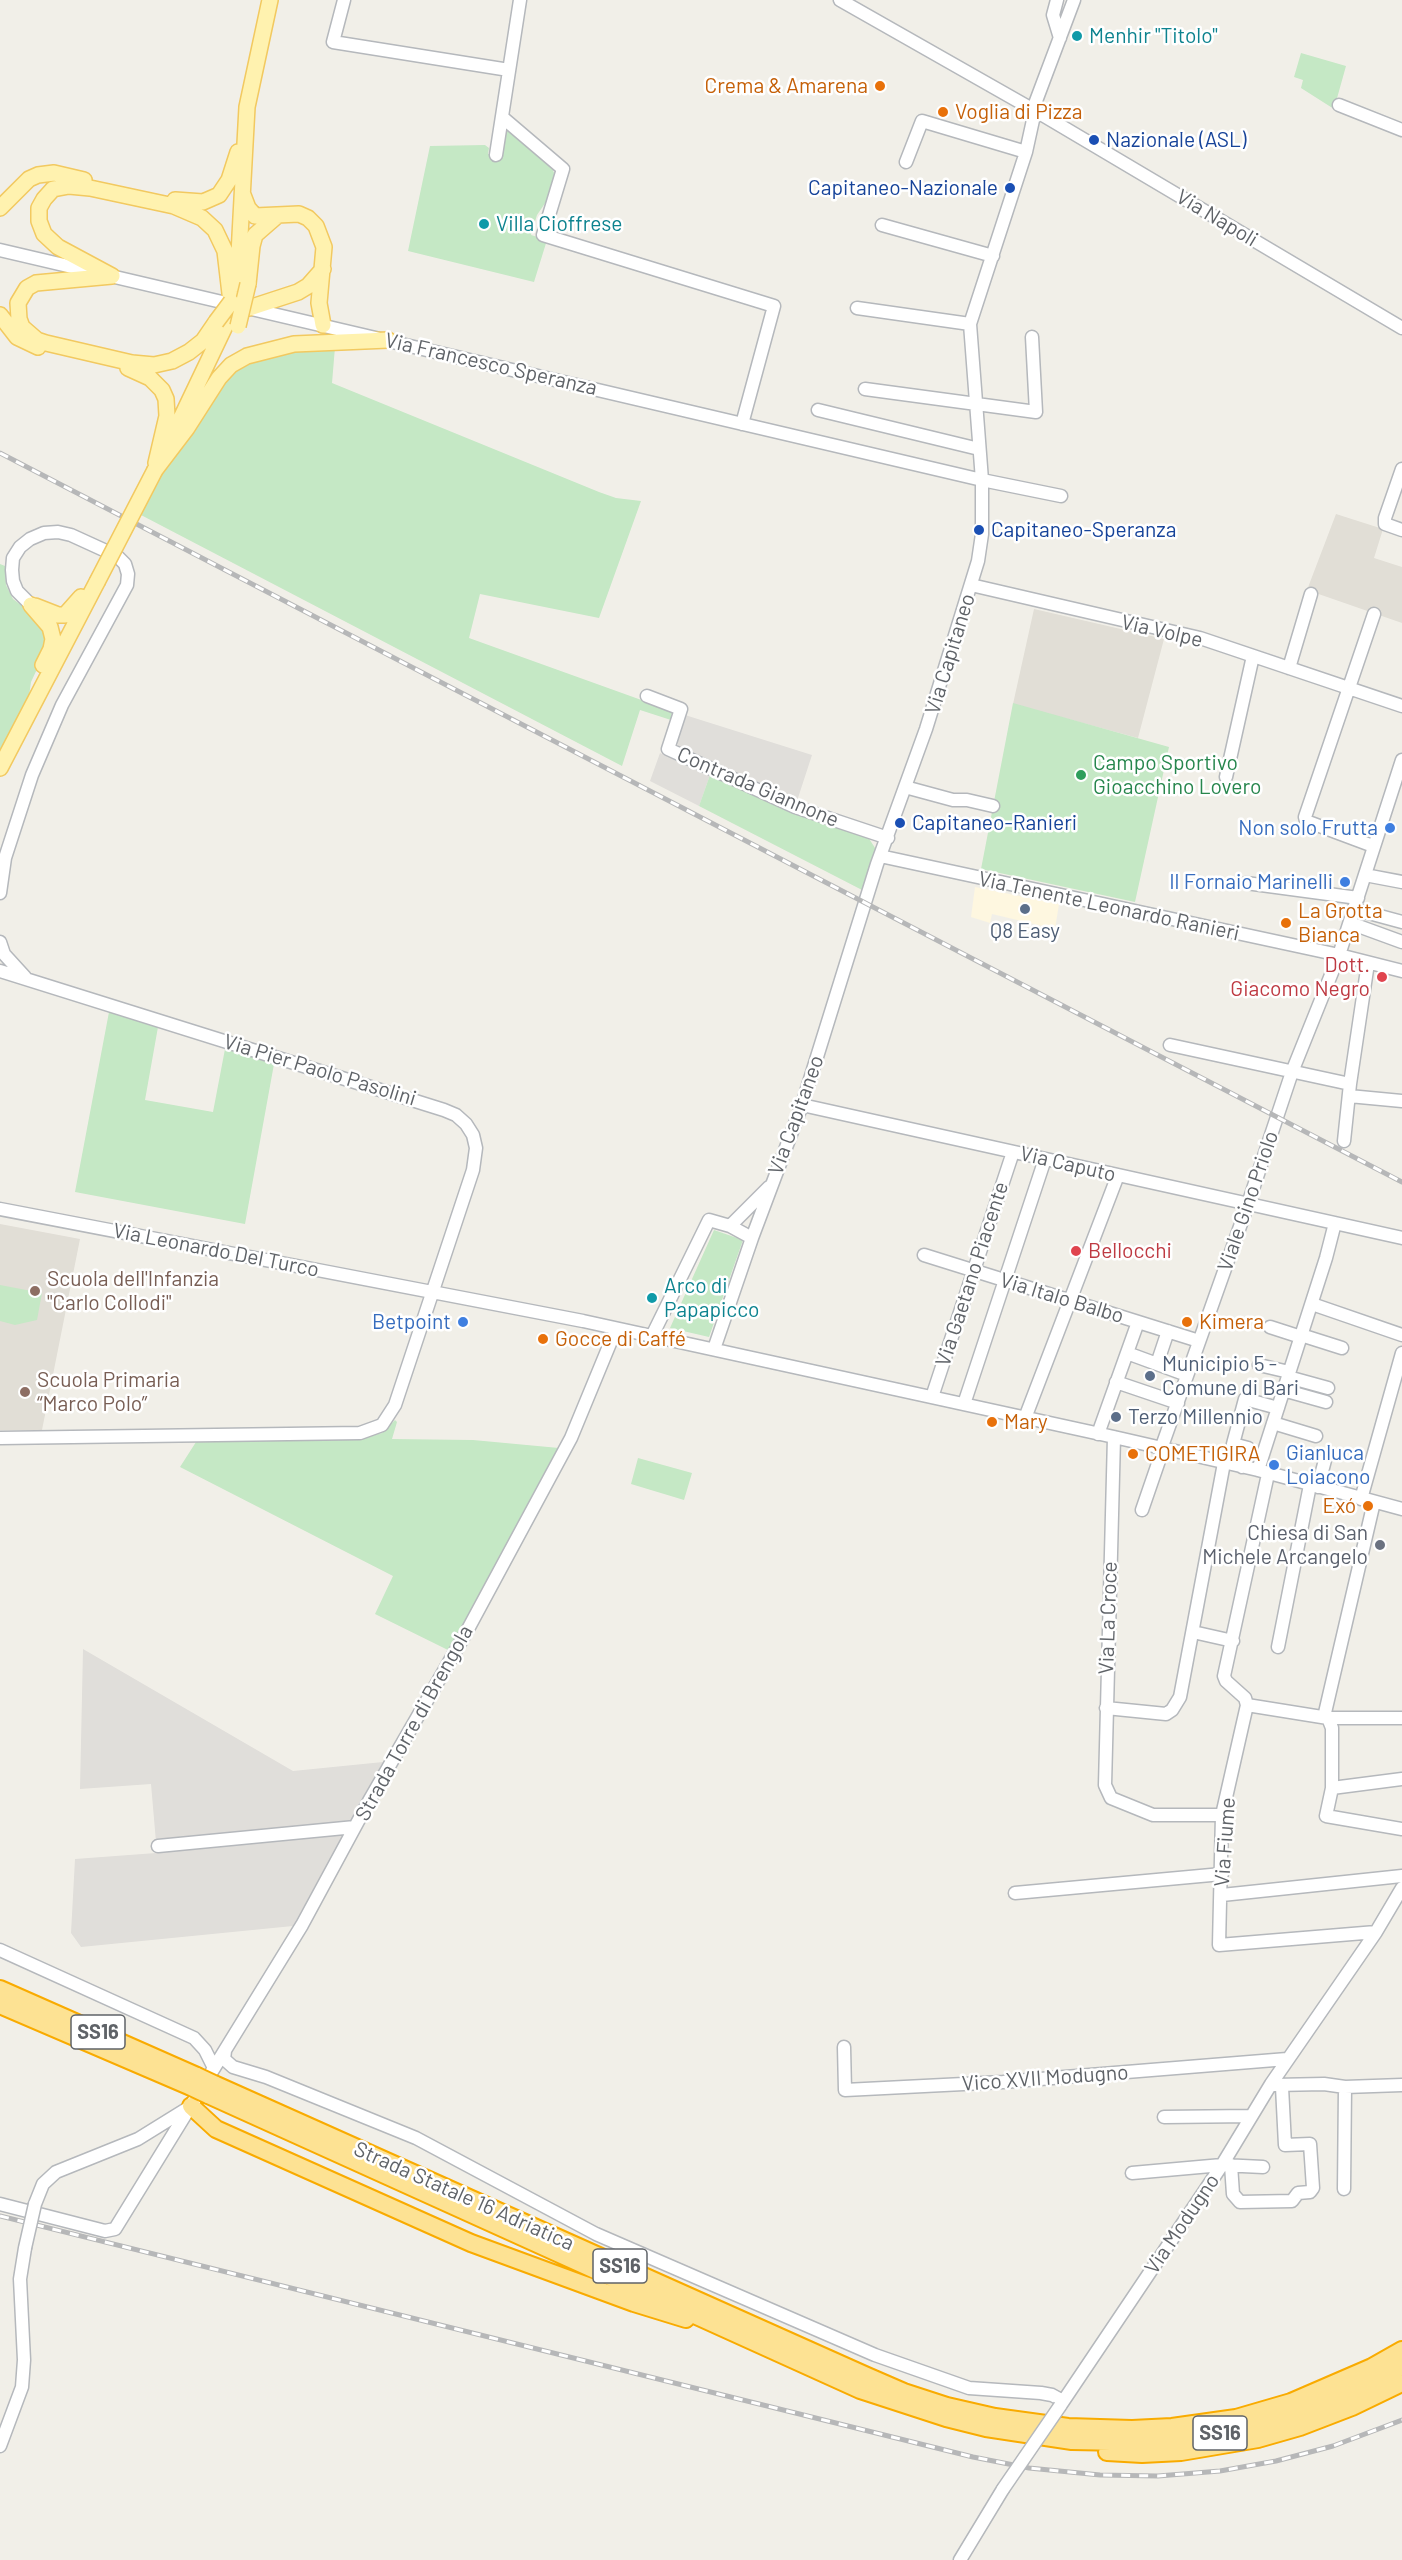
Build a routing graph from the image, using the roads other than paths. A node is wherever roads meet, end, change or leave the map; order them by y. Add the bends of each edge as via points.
1 (270, 0) edge
2 (344, 0) edge
3 (520, 0) edge
4 (840, 0) edge
5 (1058, 0) edge
6 (1074, 0) edge
7 (1060, 38) junction
8 (509, 70) junction
9 (1339, 105) dead end
10 (1033, 109) junction
11 (502, 117) junction
12 (1402, 130) edge
13 (244, 135) junction
14 (1026, 152) junction
15 (496, 155) dead end
16 (906, 162) dead end
17 (241, 192) junction
18 (0, 208) edge
19 (278, 215) junction
20 (882, 225) dead end
21 (0, 250) edge
22 (993, 256) junction
23 (323, 269) junction
24 (112, 276) junction
25 (237, 282) junction
26 (249, 308) junction
27 (857, 308) dead end
28 (0, 315) edge
29 (226, 324) junction
30 (970, 324) junction
31 (324, 325) junction
32 (1402, 328) edge
33 (1032, 337) dead end
34 (388, 340) junction
35 (865, 389) dead end
36 (976, 405) junction
37 (818, 410) dead end
38 (742, 424) junction
39 (979, 449) junction
40 (155, 470) junction
41 (1402, 470) edge
42 (982, 480) junction
43 (1061, 496) dead end
44 (1402, 530) edge
45 (95, 585) junction
46 (971, 585) junction
47 (1311, 594) dead end
48 (31, 605) junction
49 (1374, 614) dead end
50 (1253, 656) junction
51 (1289, 668) junction
52 (1349, 688) junction
53 (647, 696) dead end
54 (35, 701) junction
55 (1402, 706) edge
56 (1402, 760) edge
57 (0, 768) edge
58 (1226, 777) dead end
59 (1399, 778) edge
60 (905, 787) junction
61 (993, 806) dead end
62 (888, 838) junction
63 (1373, 846) junction
64 (880, 856) junction
65 (1365, 875) junction
66 (1402, 882) edge
67 (1246, 883) dead end
68 (0, 893) edge
69 (1356, 903) junction
70 (1402, 922) edge
71 (1350, 923) junction
72 (0, 942) edge
73 (1402, 942) edge
74 (1339, 955) junction
75 (1368, 963) junction
76 (0, 970) edge
77 (1402, 971) edge
78 (25, 978) junction
79 (1170, 1045) dead end
80 (1292, 1072) junction
81 (1353, 1092) junction
82 (1402, 1101) edge
83 (802, 1105) junction
84 (1344, 1141) dead end
85 (1013, 1152) junction
86 (1044, 1159) junction
87 (1118, 1175) junction
88 (771, 1184) junction
89 (1248, 1204) junction
90 (0, 1209) edge
91 (1335, 1222) junction
92 (730, 1226) junction
93 (752, 1238) junction
94 (1402, 1238) edge
95 (924, 1255) dead end
96 (974, 1270) junction
97 (1005, 1280) junction
98 (432, 1292) junction
99 (1070, 1300) junction
100 (1312, 1304) junction
101 (1138, 1322) junction
102 (1270, 1327) dead end
103 (616, 1329) junction
104 (1168, 1331) junction
105 (1402, 1335) edge
106 (652, 1336) junction
107 (1301, 1336) junction
108 (1199, 1341) junction
109 (1342, 1348) dead end
110 (714, 1349) junction
111 (1127, 1353) junction
112 (1402, 1353) edge
113 (1157, 1364) junction
114 (1259, 1365) dead end
115 (1288, 1374) junction
116 (1187, 1375) junction
117 (1116, 1382) junction
118 (1328, 1388) dead end
119 (1283, 1390) junction
120 (932, 1397) junction
121 (1326, 1402) dead end
122 (1178, 1403) junction
123 (964, 1404) junction
124 (1278, 1408) junction
125 (1025, 1418) junction
126 (1273, 1423) junction
127 (1098, 1434) junction
128 (1316, 1436) dead end
129 (1114, 1437) junction
130 (0, 1438) edge
131 (1162, 1449) junction
132 (1325, 1460) dead end
133 (1224, 1463) junction
134 (1242, 1467) junction
135 (1263, 1472) junction
136 (1314, 1486) junction
137 (1361, 1499) junction
138 (1374, 1502) junction
139 (1402, 1509) edge
140 (1142, 1510) dead end
141 (1193, 1632) junction
142 (1233, 1641) junction
143 (1278, 1647) dead end
144 (1247, 1706) junction
145 (1106, 1708) junction
146 (1327, 1718) junction
147 (1402, 1719) edge
148 (1402, 1779) edge
149 (1332, 1788) junction
150 (1222, 1815) junction
151 (355, 1827) junction
152 (1402, 1829) edge
153 (158, 1845) dead end
154 (1222, 1874) junction
155 (1402, 1876) edge
156 (1402, 1888) edge
157 (1015, 1893) dead end
158 (1222, 1895) junction
159 (1376, 1932) junction
160 (0, 1950) edge
161 (0, 1989) edge
162 (0, 2005) edge
163 (844, 2047) dead end
164 (225, 2051) junction
165 (1287, 2059) junction
166 (213, 2066) junction
167 (194, 2082) junction
168 (1402, 2085) edge
169 (1276, 2086) junction
170 (1345, 2087) junction
171 (211, 2089) junction
172 (191, 2106) junction
173 (1164, 2116) dead end
174 (1251, 2116) junction
175 (1227, 2165) junction
176 (1263, 2167) dead end
177 (1132, 2173) dead end
178 (1344, 2189) dead end
179 (0, 2204) edge
180 (725, 2327) junction
181 (1402, 2350) edge
182 (1402, 2366) edge
183 (1402, 2383) edge
184 (1061, 2404) junction
185 (1030, 2429) junction
186 (1072, 2440) junction
187 (0, 2446) edge
188 (960, 2560) edge

1 - 13 main road
2 - 8 street via 333,42
3 - 8 street
4 - 10 street, Via Napoli
5 - 7 street via 1053,15
6 - 7 street, Via Capitaneo
7 - 10 street, Via Capitaneo
8 - 11 street
9 - 12 street
10 - 14 street, Via Capitaneo
10 - 32 street, Via Napoli
11 - 15 street
11 - 38 street via 563,169 543,235 774,306
13 - 17 main road
13 - 18 main road via 225,188 212,200 176,200 46,173 29,179
14 - 16 street via 922,121
14 - 22 street, Via Capitaneo
17 - 19 main road via 255,216
17 - 25 main road
19 - 23 main road via 299,214 316,226 324,247
19 - 25 main road via 255,235
20 - 22 street
21 - 24 street, Via Francesco Speranza
22 - 30 street, Via Capitaneo
23 - 26 main road via 298,292
23 - 31 main road via 319,303
24 - 25 main road via 44,234 39,208 53,189 90,188 194,213 210,225 223,244
24 - 26 street, Via Francesco Speranza
24 - 29 main road via 36,283 27,288 18,303 22,327 46,343 154,365 189,352
25 - 29 main road, bridge
25 - 29 main road, bridge
26 - 31 street, Via Francesco Speranza
27 - 30 street
28 - 40 main road via 10,331 25,342 135,370 157,384 168,407
29 - 40 main road via 227,345 198,384
30 - 36 street, Via Capitaneo
31 - 34 street, Via Francesco Speranza
33 - 36 street via 1036,412
34 - 38 street, Via Francesco Speranza
34 - 40 main road via 294,344 247,356 219,378
35 - 36 street
36 - 39 street, Via Capitaneo
37 - 39 street
38 - 42 street, Via Francesco Speranza
39 - 42 street, Via Capitaneo
40 - 45 main road, bridge
41 - 44 street via 1385,518 1385,524
42 - 43 street, Via Francesco Speranza
42 - 46 street, Via Capitaneo via 982,534
45 - 48 main road via 65,615
45 - 54 main road
46 - 50 street, Via Volpe via 1200,638
46 - 60 street, Via Capitaneo
47 - 51 street
48 - 54 main road via 50,627 53,639 36,680
48 - 68 street via 17,591 12,570 13,558 30,539 44,533 70,535 117,556 125,564 127,585 62,705 32,775 5,858
49 - 52 street
50 - 51 street, Via Volpe
50 - 58 street
51 - 52 street, Via Volpe
52 - 55 street, Via Volpe
52 - 63 street via 1306,811 1306,821
53 - 62 street, Contrada Giannone via 681,709 668,748 795,807
54 - 57 main road
56 - 59 street, Viale Gino Priolo
59 - 63 street, Viale Gino Priolo
60 - 61 street
60 - 62 street, Via Capitaneo
62 - 64 street, Via Capitaneo
63 - 65 street, Viale Gino Priolo
64 - 74 street, Via Tenente Leonardo Ranieri
64 - 83 street, Via Capitaneo
65 - 66 street
65 - 69 street, Viale Gino Priolo
67 - 69 street
69 - 70 street
69 - 71 street, Viale Gino Priolo
71 - 73 street
71 - 74 street, Viale Gino Priolo
72 - 78 street via 4,954
74 - 75 street, Via Tenente Leonardo Ranieri
74 - 80 street, Viale Gino Priolo
75 - 77 street, Via Tenente Leonardo Ranieri
75 - 81 street
76 - 78 street, Via Pier Paolo Pasolini
78 - 98 street, Via Pier Paolo Pasolini via 456,1115 473,1136 475,1162
79 - 80 street
80 - 81 street
80 - 89 street, Viale Gino Priolo
81 - 82 street
81 - 84 street
83 - 85 street, Via Caputo
83 - 88 street, Via Capitaneo
85 - 86 street, Via Caputo
85 - 96 street, Via Gaetano Piacente
86 - 87 street, Via Caputo
86 - 97 street
87 - 89 street, Via Caputo
87 - 99 street
88 - 92 street
88 - 93 street, Via Capitaneo
89 - 91 street, Via Caputo
89 - 108 street, Viale Gino Priolo
90 - 98 street, Via Leonardo Del Turco
91 - 94 street, Via Caputo
91 - 100 street
92 - 93 street
92 - 106 street via 709,1220
93 - 110 street, Via Capitaneo
95 - 96 street, Via Italo Balbo
96 - 97 street, Via Italo Balbo
96 - 120 street, Via Gaetano Piacente
97 - 99 street, Via Italo Balbo
97 - 123 street
98 - 103 street, Via Leonardo Del Turco
98 - 130 street, Via Pier Paolo Pasolini via 395,1405 382,1425 369,1431
99 - 101 street, Via Italo Balbo
99 - 125 street
100 - 105 street
100 - 107 street
101 - 104 street, Via Italo Balbo
101 - 111 street
102 - 107 street
103 - 106 street, Via Leonardo Del Turco
103 - 151 street, Strada Torre di Brengola via 571,1438
104 - 108 street, Via Italo Balbo
104 - 113 street
106 - 110 street, Via Leonardo Del Turco
107 - 109 street
107 - 115 street
108 - 116 street, Viale Gino Priolo
110 - 120 street, Via Leonardo Del Turco
111 - 113 street
111 - 117 street
112 - 137 street
113 - 116 street
114 - 115 street
115 - 118 street
115 - 119 street
116 - 122 street, Viale Gino Priolo
117 - 122 street
117 - 127 street
119 - 121 street
119 - 124 street
120 - 123 street, Via Leonardo Del Turco
122 - 131 street, Viale Gino Priolo
123 - 125 street, Via Leonardo Del Turco
124 - 126 street
124 - 134 street via 1245,1399 1233,1444 1248,1448
125 - 127 street, Via Leonardo Del Turco
126 - 128 street
126 - 135 street
127 - 129 street, Via Leonardo Del Turco
129 - 131 street, Via Leonardo Del Turco
129 - 145 street, Via La Croce
131 - 133 street, Via Leonardo Del Turco
131 - 140 street, Viale Gino Priolo
132 - 136 street
133 - 134 street, Via Leonardo Del Turco
133 - 141 street
134 - 135 street, Via Leonardo Del Turco
135 - 136 street, Via Leonardo Del Turco
135 - 142 street
136 - 137 street, Via Leonardo Del Turco
136 - 143 street
137 - 138 street, Via Leonardo Del Turco
138 - 139 street, Via Leonardo Del Turco
138 - 146 street
141 - 142 street
141 - 145 street via 1180,1697 1172,1710 1166,1714
142 - 144 street via 1224,1676 1245,1698
144 - 146 street
144 - 150 street, Via Fiume
145 - 150 street, Via La Croce via 1105,1785 1111,1798 1153,1815
146 - 147 street
146 - 149 street via 1332,1728
148 - 149 street
149 - 152 street via 1326,1816
150 - 154 street, Via Fiume
151 - 153 street
151 - 164 street, Strada Torre di Brengola via 302,1925
154 - 157 street
154 - 158 street, Via Fiume
155 - 158 street
156 - 159 street, Via Modugno
158 - 159 street, Via Fiume via 1220,1945
159 - 165 street, Via Modugno
160 - 166 street via 194,2038
161 - 167 highway, Strada Statale 16 Adriatica / SS16
162 - 167 highway, Strada Statale 16 Adriatica / SS16
163 - 165 street, Vico XVII Modugno via 845,2090 1003,2082
164 - 166 street, Strada Torre di Brengola
164 - 184 street via 224,2059 232,2067 416,2138 596,2234 875,2355 969,2388 1041,2393 1052,2395
165 - 169 street, Via Modugno
166 - 172 street, Strada Torre di Brengola
167 - 171 highway, Strada Statale 16 Adriatica / SS16, bridge
168 - 170 street
169 - 170 street
169 - 174 street, Via Modugno
169 - 175 street via 1285,2145 1310,2144 1313,2188 1298,2193 1292,2201 1240,2202 1233,2194
170 - 178 street
171 - 180 highway, Strada Statale 16 Adriatica / SS16
171 - 185 highway, Strada Statale 16 Adriatica / SS16 via 904,2392
172 - 179 street, Strada Torre di Brengola via 115,2229 105,2231
172 - 180 highway via 216,2129 471,2243 659,2312
172 - 187 street, bridge via 138,2139 56,2172 43,2184 35,2204 20,2279 22,2387
173 - 174 street
174 - 175 street, Via Modugno
175 - 176 street
175 - 177 street
175 - 184 street, Via Modugno
180 - 185 highway, Strada Statale 16 Adriatica / SS16 via 860,2390 946,2418
181 - 185 highway, SS16 via 1291,2403 1236,2418 1172,2427
182 - 186 highway, SS16 via 1296,2415 1239,2430 1177,2439
183 - 186 highway via 1300,2427 1218,2447 1142,2454 1106,2452
184 - 188 street, Via Modugno, bridge
185 - 186 highway, SS16

